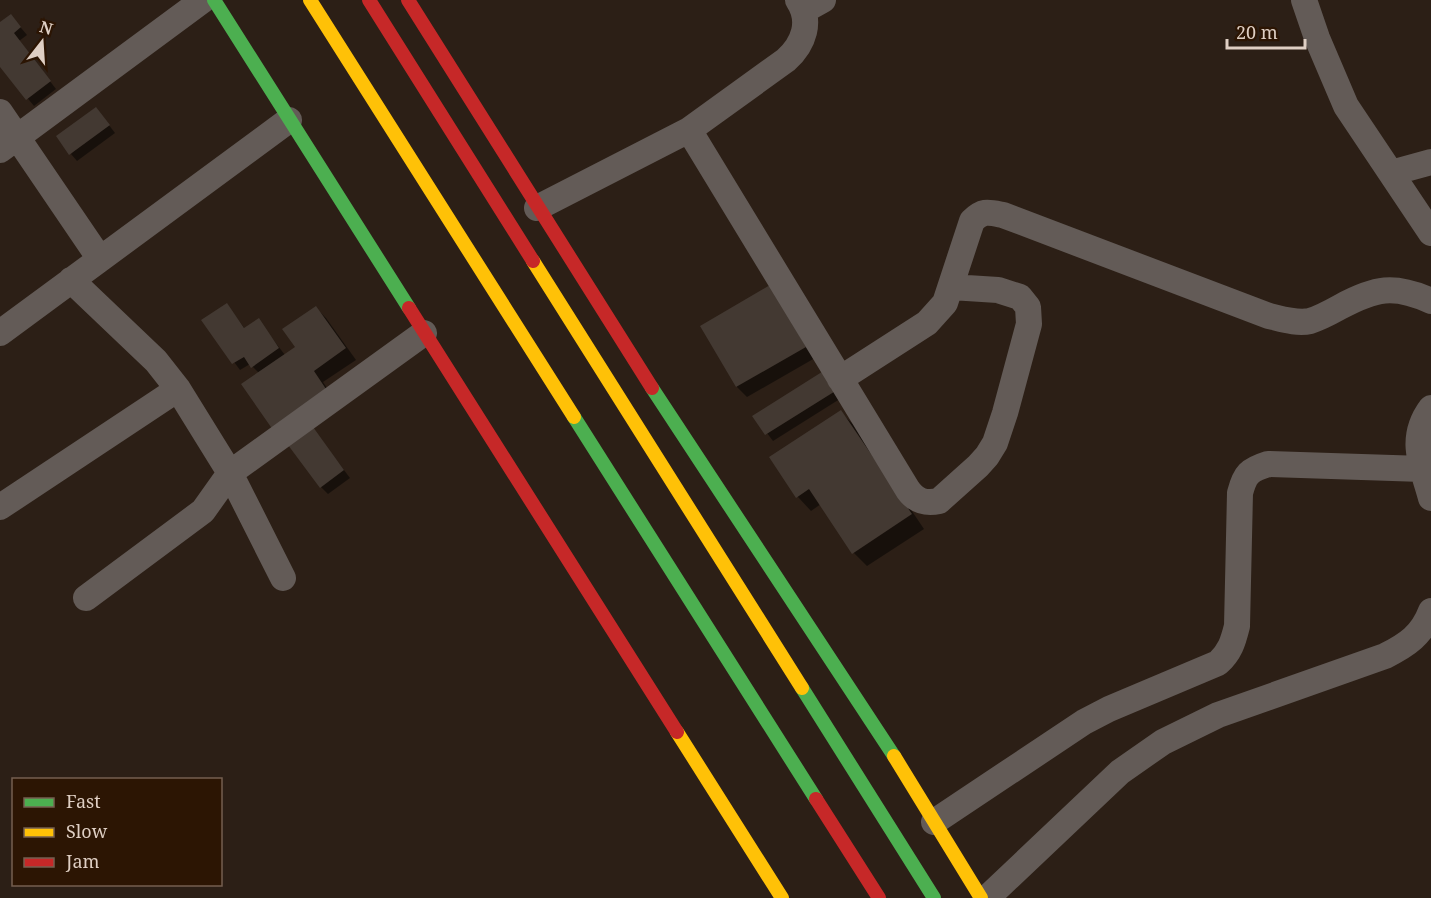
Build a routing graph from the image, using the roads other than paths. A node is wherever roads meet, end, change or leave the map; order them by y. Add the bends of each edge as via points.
1 (203, 0) edge
2 (214, 0) edge
3 (310, 0) edge
4 (369, 0) edge
5 (408, 0) edge
6 (1304, 0) edge
7 (809, 3) edge
8 (0, 112) edge
9 (290, 120) junction
10 (689, 130) junction
11 (9, 144) edge
12 (1431, 162) edge
13 (1390, 173) junction
14 (537, 208) junction
15 (1431, 233) edge
16 (100, 259) junction
17 (71, 280) junction
18 (951, 286) junction
19 (1431, 301) edge
20 (0, 333) edge
21 (424, 333) junction
22 (840, 378) junction
23 (178, 389) junction
24 (1431, 408) edge
25 (1423, 469) junction
26 (230, 473) junction
27 (1431, 498) edge
28 (2, 502) edge
29 (283, 578) dead end
30 (86, 598) dead end
31 (1431, 611) edge
32 (934, 822) junction
33 (782, 898) edge
34 (879, 898) edge
35 (934, 898) edge
36 (981, 898) edge
37 (987, 898) edge

1 - 11 street
2 - 9 main road
3 - 34 main road
4 - 35 main road
5 - 14 main road
6 - 13 street via 1346,106
7 - 10 street via 797,50
8 - 11 street
9 - 16 street
9 - 21 main road
10 - 14 street
10 - 22 street
11 - 16 street
12 - 13 street
13 - 15 street
14 - 32 main road
16 - 17 street
17 - 20 street
17 - 23 street via 156,361
18 - 19 street via 972,221 988,212 1290,321 1310,321 1372,291 1411,292
18 - 22 street via 945,303 927,323
18 - 22 street via 999,290 1020,297 1028,307 1029,324 995,443 978,466 939,501 914,497
21 - 26 street
21 - 33 main road
23 - 26 street
23 - 28 street
24 - 25 street via 1417,440
25 - 27 street
25 - 32 street via 1268,464 1253,469 1244,479 1240,493 1237,626 1227,655 1218,663 1084,722
26 - 29 street
26 - 30 street via 203,511
31 - 37 street via 1407,645 1385,656 1218,715 1163,742 1120,772
32 - 36 main road

